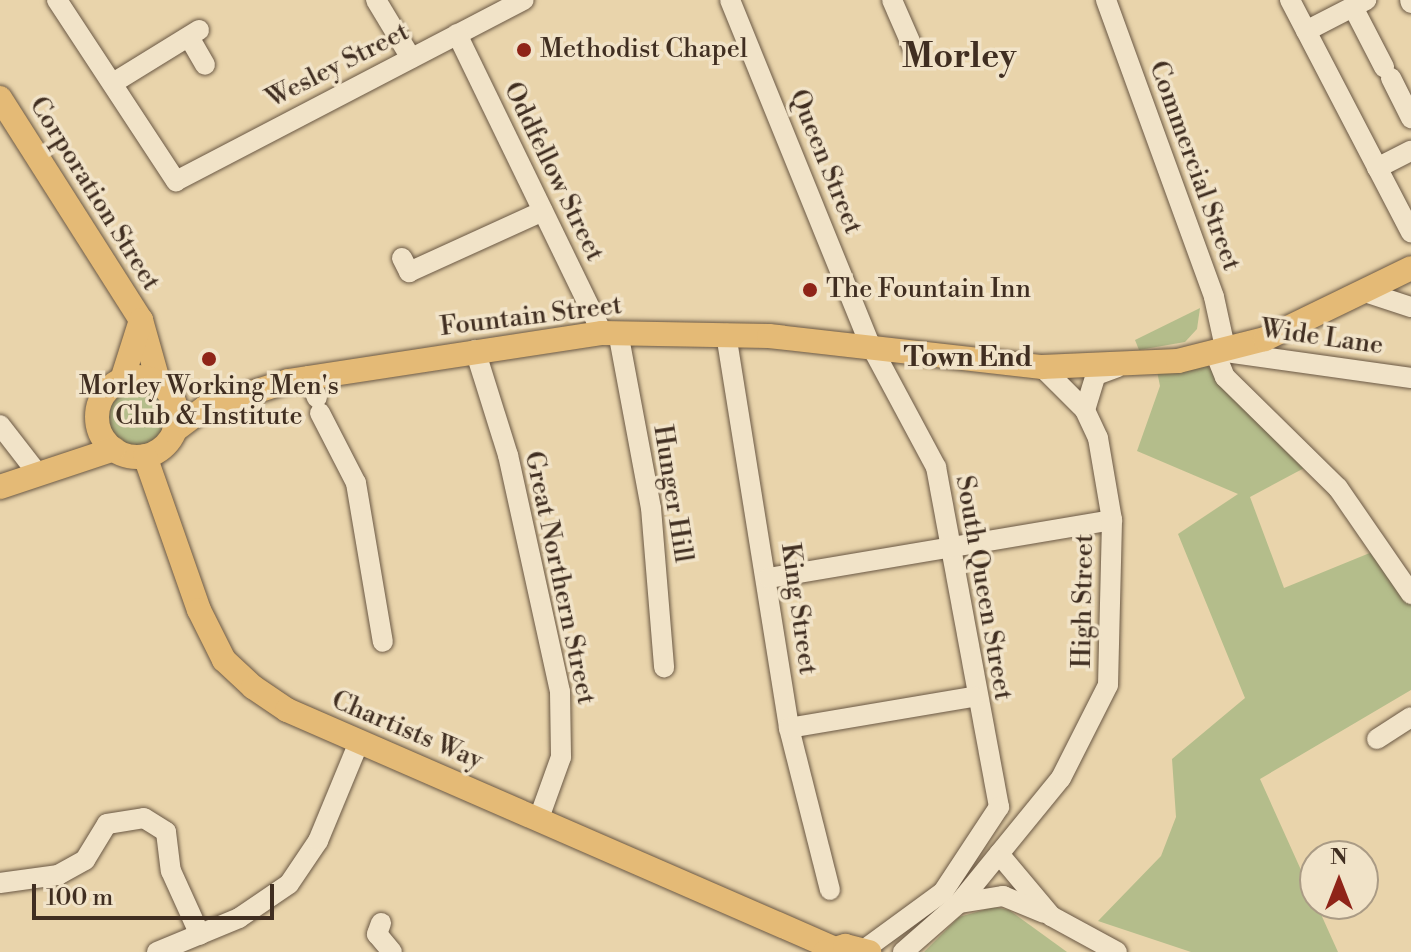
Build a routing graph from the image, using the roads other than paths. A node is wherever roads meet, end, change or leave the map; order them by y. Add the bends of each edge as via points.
1 (57, 0) edge
2 (376, 0) edge
3 (524, 0) edge
4 (730, 0) edge
5 (892, 0) edge
6 (1106, 0) edge
7 (1290, 0) edge
8 (1359, 3) edge
9 (1306, 31) junction
10 (457, 34) junction
11 (916, 55) dead end
12 (411, 58) junction
13 (205, 65) dead end
14 (113, 83) junction
15 (1, 103) edge
16 (1411, 118) edge
17 (1411, 151) edge
18 (1377, 168) junction
19 (543, 211) junction
20 (1411, 232) edge
21 (402, 258) dead end
22 (1411, 268) edge
23 (1365, 292) junction
24 (1411, 307) edge
25 (141, 320) junction
26 (610, 332) junction
27 (726, 334) junction
28 (870, 344) junction
29 (475, 350) junction
30 (1221, 354) junction
31 (1133, 362) junction
32 (1042, 367) junction
33 (1411, 378) edge
34 (122, 380) junction
35 (166, 392) junction
36 (315, 396) junction
37 (205, 408) junction
38 (1085, 410) junction
39 (97, 419) junction
40 (0, 425) edge
41 (174, 431) junction
42 (114, 449) junction
43 (145, 456) junction
44 (69, 460) junction
45 (38, 474) junction
46 (0, 487) edge
47 (1112, 520) junction
48 (953, 548) junction
49 (769, 578) junction
50 (1411, 594) edge
51 (383, 642) dead end
52 (664, 667) dead end
53 (973, 697) junction
54 (1411, 717) edge
55 (789, 728) junction
56 (1377, 739) dead end
57 (359, 742) junction
58 (999, 807) junction
59 (539, 818) junction
60 (1024, 818) junction
61 (1000, 860) junction
62 (0, 883) edge
63 (830, 890) dead end
64 (951, 898) junction
65 (1051, 916) junction
66 (781, 921) junction
67 (381, 923) dead end
68 (200, 935) junction
69 (829, 950) edge
70 (867, 951) edge
71 (157, 952) edge
72 (392, 952) edge
73 (799, 952) edge
74 (903, 952) edge
75 (1117, 952) edge

1 - 14 street
2 - 12 street
3 - 10 street, Wesley Street
4 - 28 street, Queen Street
5 - 11 street
6 - 30 street, Commercial Street via 1214,297
7 - 9 street
8 - 9 street
8 - 16 street
9 - 18 street
10 - 12 street, Wesley Street
10 - 19 street, Oddfellow Street
12 - 14 street, Wesley Street via 176,181
13 - 14 street via 194,34
15 - 25 main road, Corporation Street
17 - 18 street
18 - 20 street
19 - 21 street via 409,272
19 - 26 street, Oddfellow Street
22 - 23 main road, Fountain Street
23 - 24 street
23 - 30 main road, Fountain Street
25 - 34 main road, Corporation Street
25 - 35 main road, Corporation Street
26 - 27 main road, Fountain Street
26 - 29 main road, Fountain Street
26 - 52 street, Hunger Hill via 651,508
27 - 28 main road, Fountain Street
27 - 49 street, King Street
28 - 32 main road, Fountain Street
28 - 48 street, South Queen Street via 936,467
29 - 36 main road, Fountain Street
29 - 59 street, Great Northern Street via 508,455 560,692 561,757
30 - 31 main road, Fountain Street
30 - 33 street, Wide Lane
30 - 50 street, Commercial Street via 1225,377 1338,488
31 - 32 main road, Fountain Street
31 - 38 street via 1096,375
32 - 38 street, High Street
34 - 35 main road
34 - 39 main road, Corporation Street via 103,395
35 - 37 main road, Fountain Street
35 - 41 main road, Corporation Street
36 - 37 main road, Fountain Street
36 - 51 street via 356,483
37 - 41 main road, Fountain Street
38 - 47 street, High Street via 1098,438
39 - 42 main road
39 - 44 main road
40 - 45 street
41 - 43 main road
42 - 43 main road
42 - 44 main road
43 - 57 main road, Chartists Way via 224,660 287,710
44 - 45 main road
45 - 46 main road
47 - 48 street
47 - 60 street, High Street via 1108,685 1078,755
48 - 49 street
48 - 53 street, South Queen Street
49 - 55 street, King Street
53 - 55 street
53 - 58 street, South Queen Street
54 - 56 street
55 - 63 street, King Street
57 - 59 main road, Chartists Way
57 - 68 street via 318,841 289,884
58 - 60 street
58 - 64 street
59 - 66 main road, Chartists Way
60 - 61 street, High Street
61 - 64 street
61 - 65 street
62 - 68 street via 58,875 85,860 107,824 144,818 166,832 171,871
64 - 65 street via 1003,896
64 - 70 street
64 - 74 street
65 - 75 street
66 - 69 main road, Chartists Way
66 - 73 main road
67 - 72 street via 377,934
68 - 71 street
69 - 70 main road

